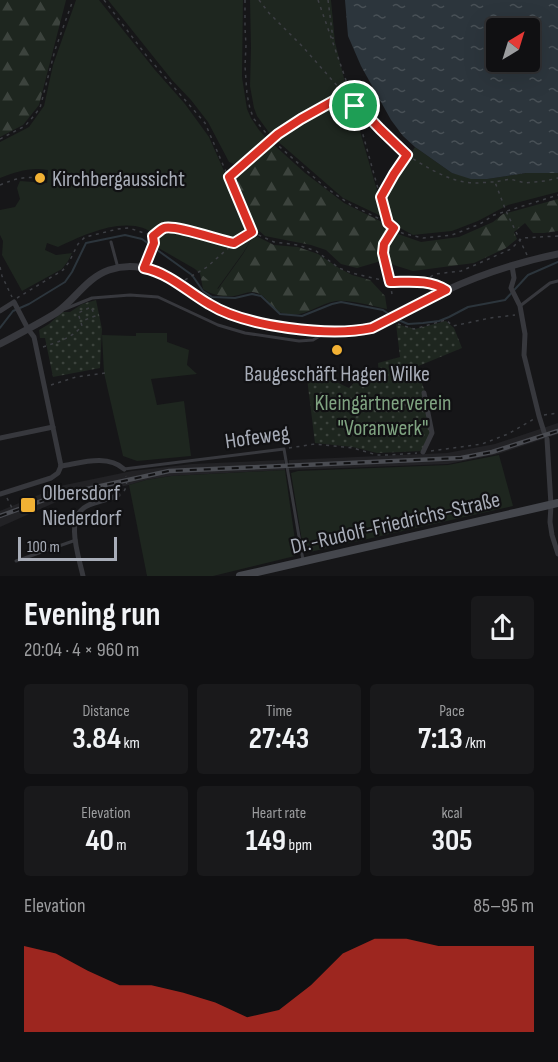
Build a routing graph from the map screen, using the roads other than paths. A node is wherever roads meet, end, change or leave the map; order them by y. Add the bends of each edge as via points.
1 (111, 242) dead end
2 (558, 254) edge
3 (512, 266) junction
4 (118, 268) junction
5 (558, 281) edge
6 (520, 306) junction
7 (0, 311) edge
8 (58, 311) junction
9 (28, 329) junction
10 (326, 332) junction
11 (0, 344) edge
12 (424, 393) dead end
13 (53, 427) junction
14 (0, 438) edge
15 (423, 452) road end
16 (61, 466) junction
17 (124, 469) joint
18 (3, 494) edge
19 (118, 495) road end
20 (555, 504) edge
21 (76, 540) junction
22 (558, 554) edge
23 (16, 561) dead end
24 (303, 562) junction
25 (83, 576) edge
26 (240, 576) edge

1 - 4 lane
2 - 3 street
3 - 6 street via 511,288
3 - 10 street via 446,290 372,328
4 - 8 street via 100,274
4 - 10 street via 138,267 160,274 233,316
5 - 6 lane
6 - 20 street via 524,355 546,435
7 - 9 street via 14,302
8 - 9 street
8 - 10 lane via 92,298 158,297 245,333 299,341 313,340
9 - 11 street
9 - 13 street via 37,349
12 - 15 street via 432,433
13 - 14 street
13 - 16 street
16 - 17 street, Hofeweg via 108,461
16 - 18 street via 51,478
17 - 24 lane, Hofeweg via 284,449
19 - 21 street via 81,509 74,530
20 - 22 street via 550,522
20 - 24 main road, Dr.-Rudolf-Friedrichs-Straße
21 - 23 lane
21 - 25 street
24 - 26 main road, Dr.-Rudolf-Friedrichs-Straße

